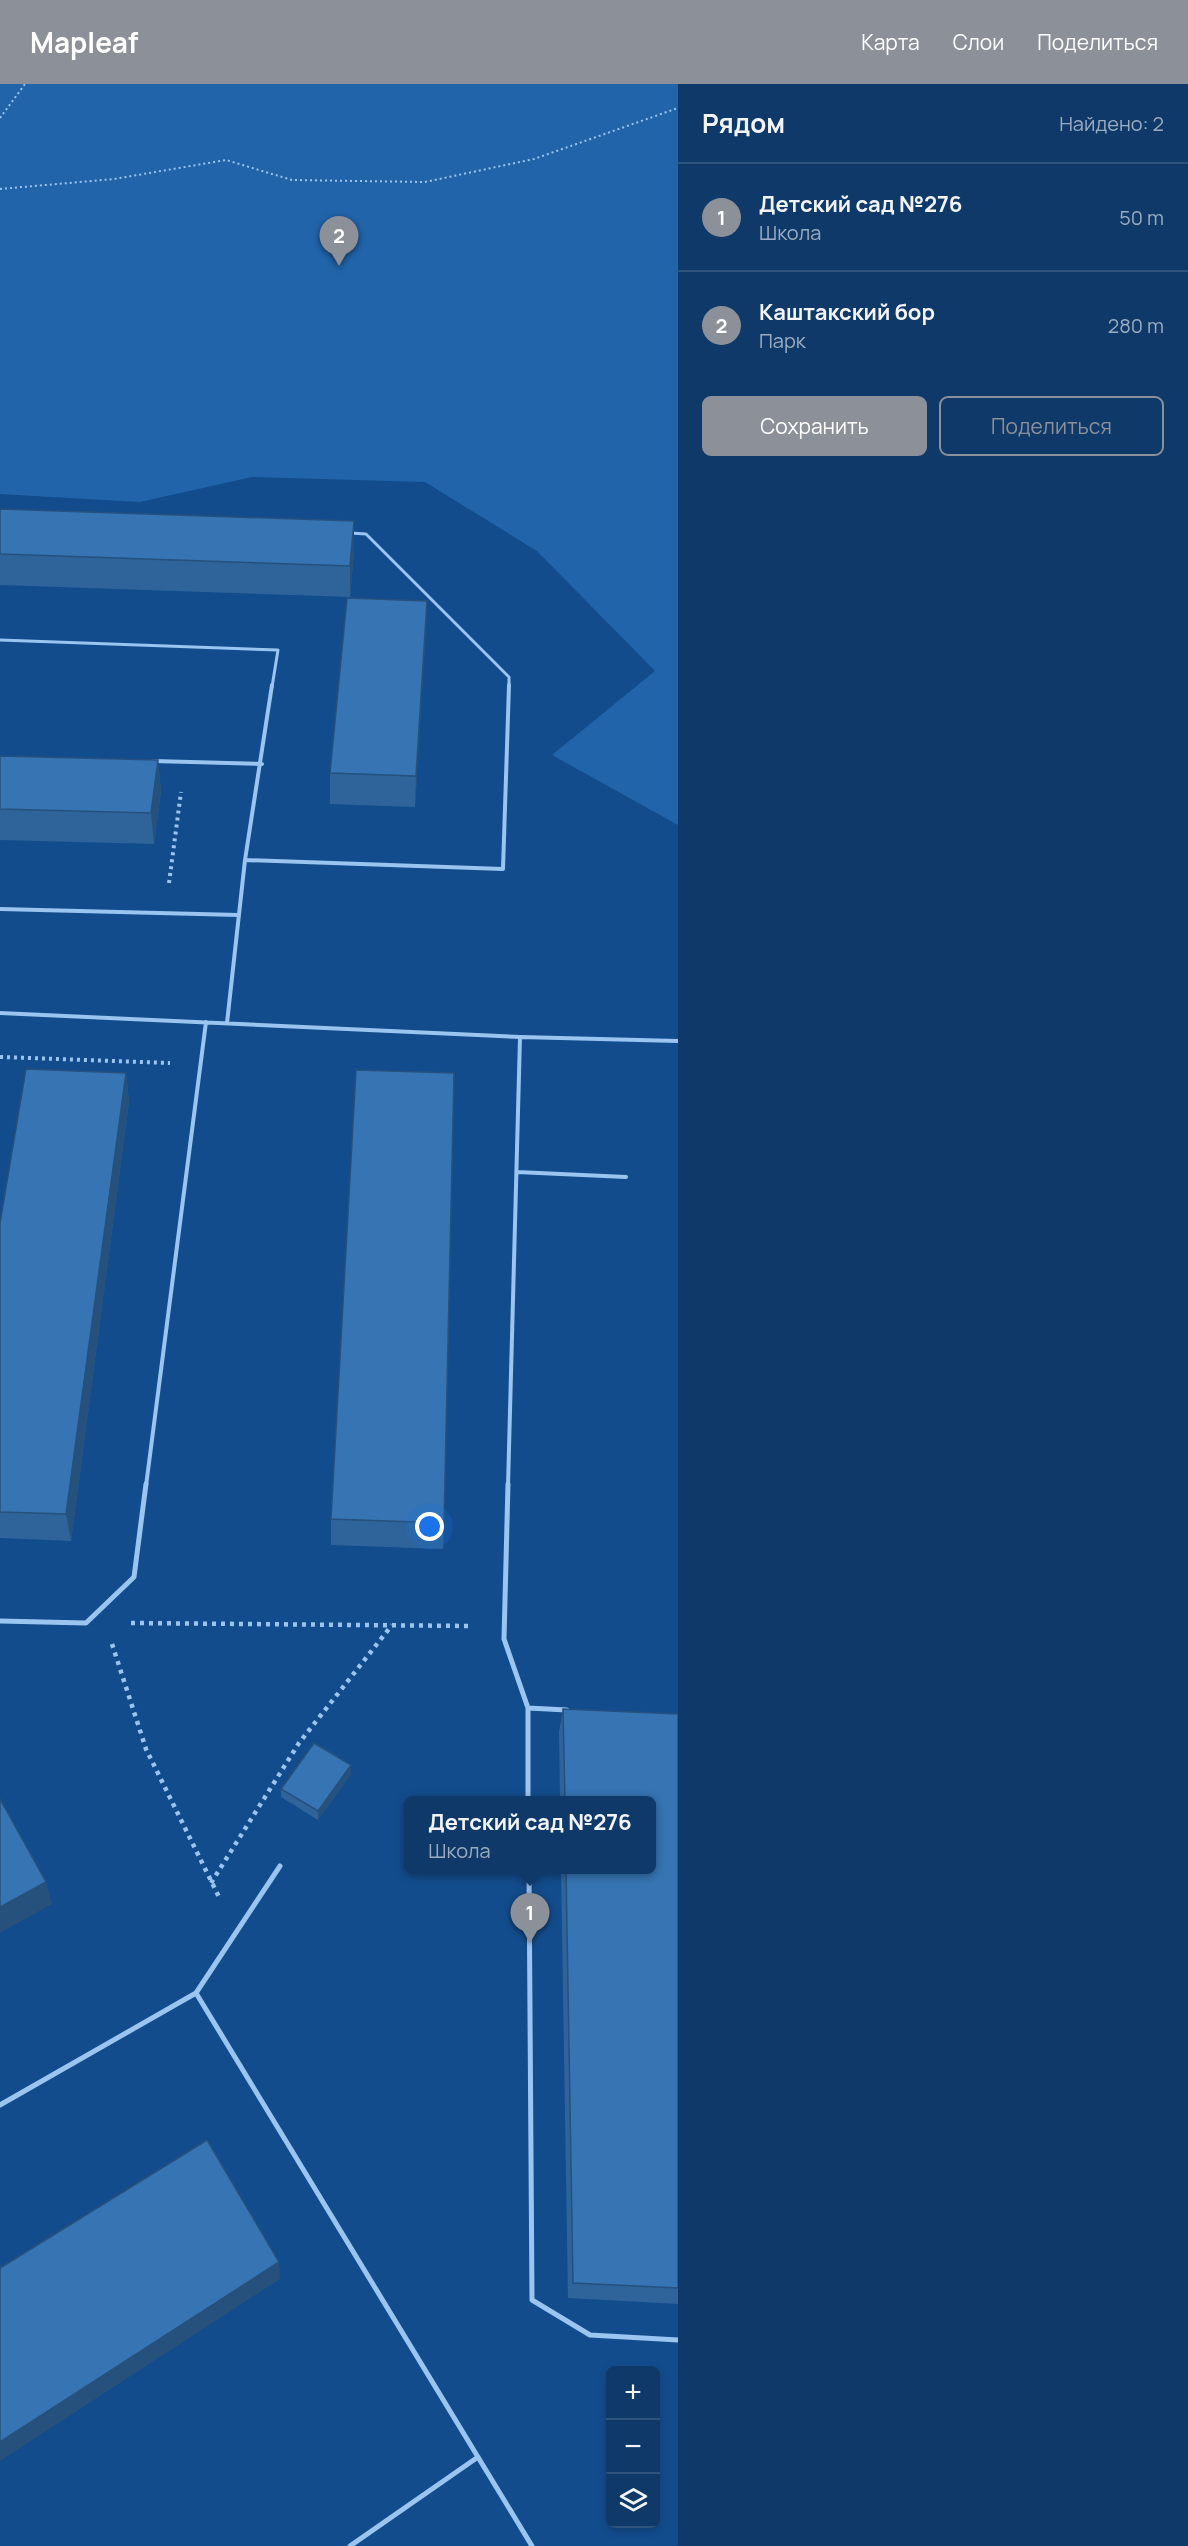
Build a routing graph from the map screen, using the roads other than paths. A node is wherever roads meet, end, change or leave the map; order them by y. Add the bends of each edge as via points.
1 (343, 533) edge
2 (0, 640) edge
3 (150, 761) edge
4 (262, 764) junction
5 (245, 860) junction
6 (0, 909) edge
7 (238, 915) junction
8 (0, 1012) edge
9 (206, 1022) junction
10 (227, 1023) junction
11 (520, 1037) junction
12 (678, 1041) edge
13 (517, 1172) junction
14 (626, 1177) dead end
15 (0, 1621) edge
16 (528, 1708) junction
17 (574, 1710) edge
18 (528, 1796) edge
19 (280, 1866) dead end
20 (529, 1874) edge
21 (196, 1993) junction
22 (0, 2105) edge
23 (678, 2340) edge
24 (478, 2457) junction
25 (350, 2546) edge
26 (532, 2546) edge

1 - 5 lane via 366,534 509,677 503,869
2 - 4 lane via 278,650
3 - 4 lane
4 - 5 lane
5 - 7 lane
6 - 7 lane
7 - 10 lane
8 - 9 lane
9 - 10 lane
9 - 15 lane via 134,1577 87,1623
10 - 11 lane
11 - 12 lane
11 - 13 lane
13 - 14 lane
13 - 16 lane via 504,1639
16 - 17 lane
16 - 18 lane
19 - 21 lane
20 - 23 lane via 532,2300 590,2335
21 - 22 lane
21 - 24 lane
24 - 25 lane
24 - 26 lane

